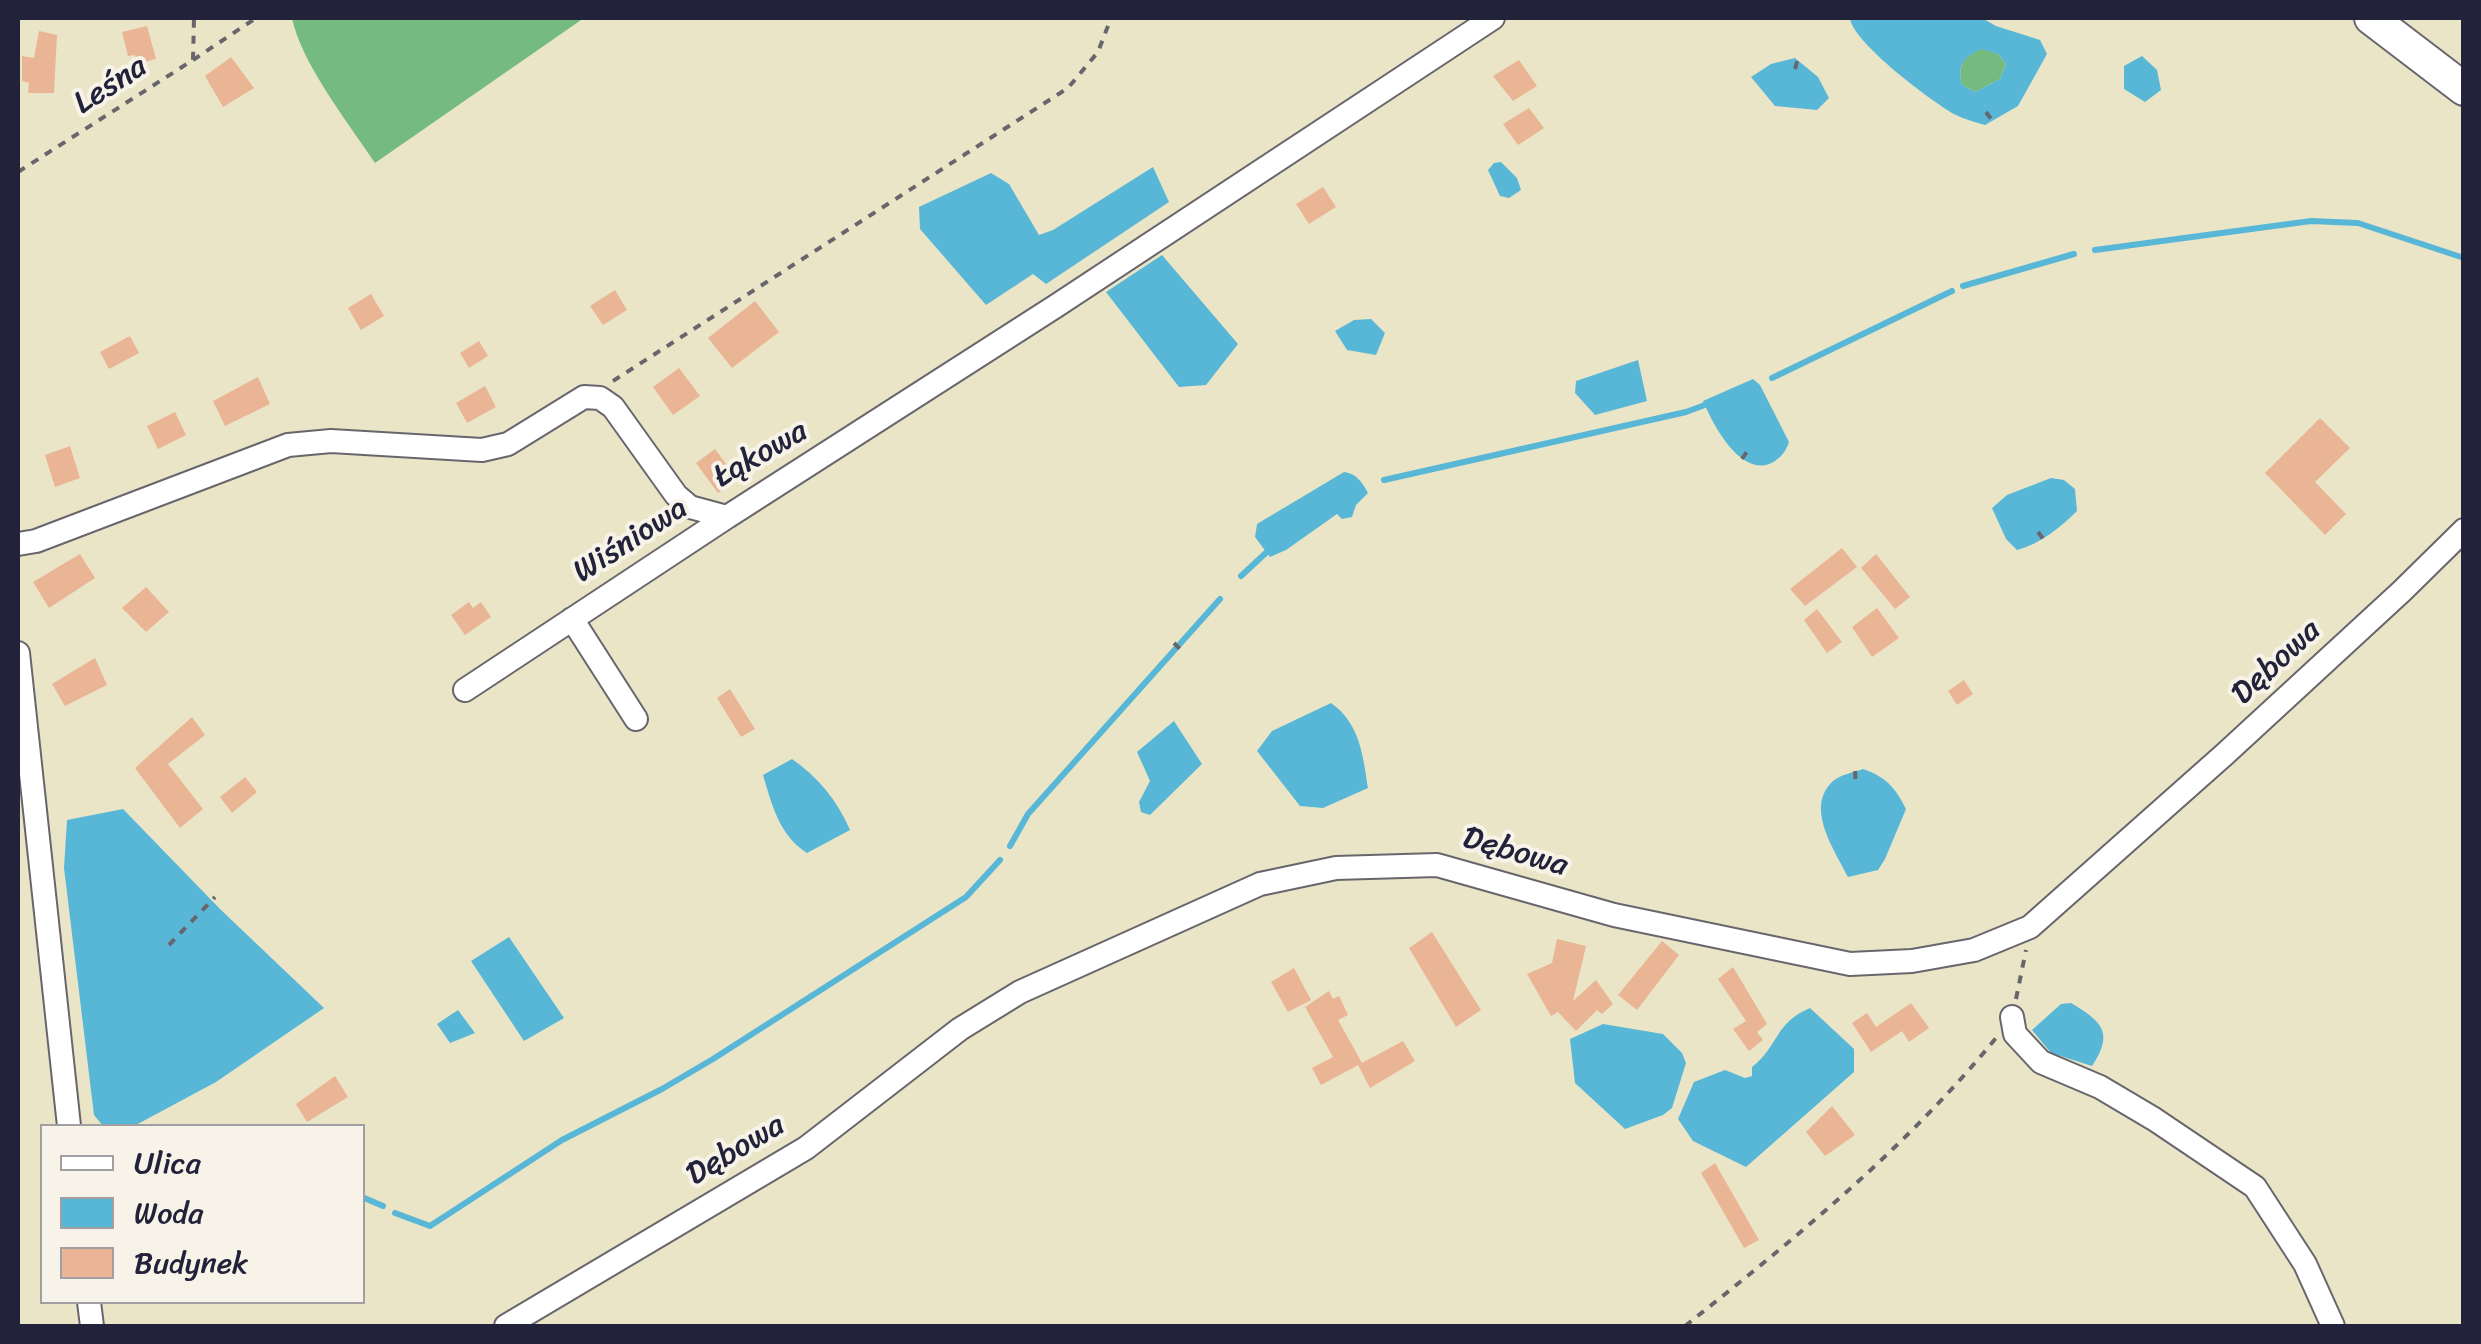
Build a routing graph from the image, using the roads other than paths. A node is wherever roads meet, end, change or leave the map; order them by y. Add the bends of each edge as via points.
1 (1493, 18) edge
2 (2371, 18) edge
3 (2451, 80) edge
4 (727, 517) junction
5 (2464, 530) edge
6 (18, 544) edge
7 (572, 619) junction
8 (18, 653) edge
9 (465, 690) dead end
10 (636, 719) dead end
11 (2012, 1018) road end
12 (69, 1124) edge
13 (506, 1326) edge
14 (2333, 1326) edge

1 - 4 street, Łąkowa
2 - 3 main road
4 - 6 street, Łąkowa via 690,507 614,407 584,398 508,444 482,450 332,441 288,445
4 - 7 street, Wiśniowa
5 - 13 street, Dębowa via 2030,927 1974,950 1850,964 1614,915 1437,865 1336,868 1260,884 1020,992 960,1028 806,1148
7 - 9 street, Wiśniowa
7 - 10 street, Wiśniowa
8 - 12 street
11 - 14 street via 2016,1034 2041,1062 2127,1103 2255,1188 2305,1264

